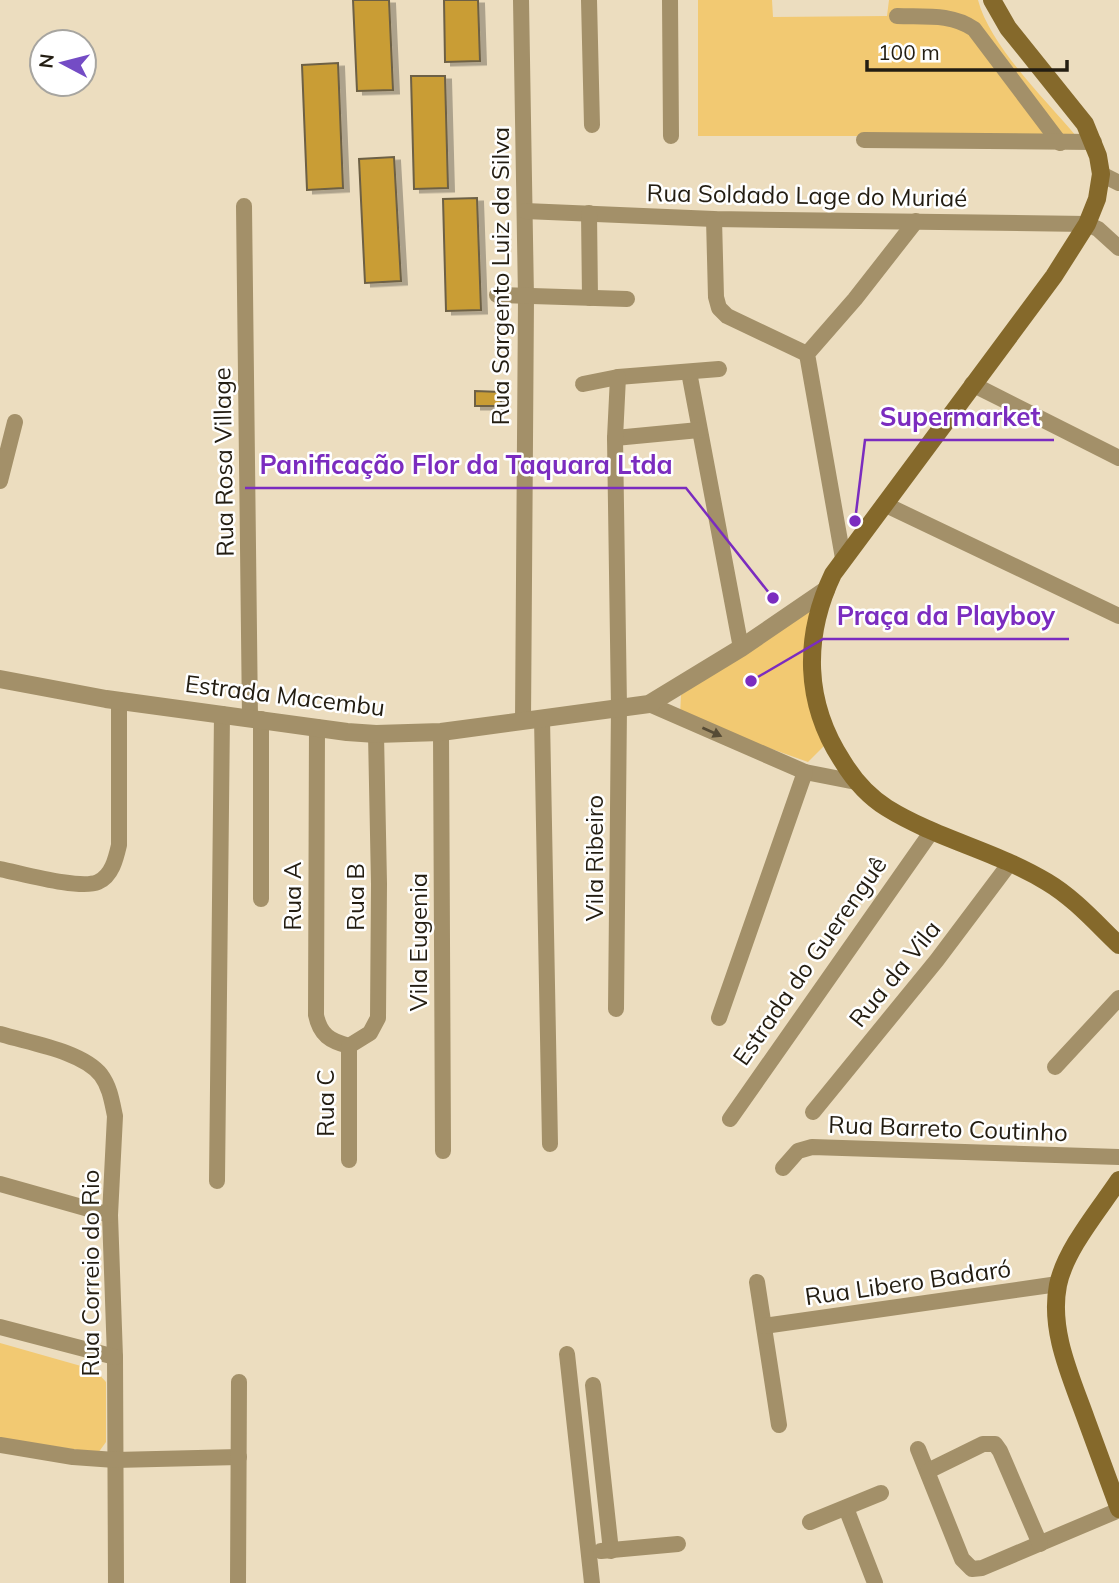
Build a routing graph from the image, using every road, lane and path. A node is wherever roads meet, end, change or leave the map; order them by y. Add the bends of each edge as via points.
1 (521, 0) edge
2 (589, 0) edge
3 (670, 0) edge
4 (992, 0) edge
5 (897, 16) dead end
6 (592, 125) dead end
7 (671, 136) dead end
8 (864, 140) dead end
9 (1094, 142) junction
10 (1060, 143) junction
11 (1101, 174) junction
12 (1119, 183) edge
13 (244, 206) dead end
14 (525, 211) junction
15 (589, 213) junction
16 (714, 219) junction
17 (916, 221) junction
18 (1087, 224) junction
19 (1119, 248) edge
20 (496, 295) dead end
21 (526, 298) junction
22 (590, 298) junction
23 (627, 299) dead end
24 (807, 354) junction
25 (719, 369) dead end
26 (689, 372) junction
27 (618, 377) junction
28 (583, 384) dead end
29 (972, 384) junction
30 (15, 422) dead end
31 (699, 430) junction
32 (615, 438) junction
33 (1119, 458) edge
34 (0, 481) edge
35 (884, 504) junction
36 (844, 558) junction
37 (826, 590) junction
38 (1119, 616) edge
39 (741, 648) junction
40 (0, 679) edge
41 (119, 700) junction
42 (649, 704) junction
43 (619, 707) junction
44 (222, 714) junction
45 (542, 718) junction
46 (256, 719) junction
47 (523, 721) junction
48 (317, 727) junction
49 (441, 732) junction
50 (376, 734) junction
51 (805, 772) junction
52 (856, 782) junction
53 (932, 831) junction
54 (1010, 863) junction
55 (0, 869) edge
56 (261, 899) dead end
57 (1119, 945) edge
58 (1119, 998) edge
59 (616, 1009) dead end
60 (719, 1018) dead end
61 (0, 1034) edge
62 (349, 1046) junction
63 (1055, 1067) dead end
64 (813, 1112) dead end
65 (730, 1119) dead end
66 (550, 1144) dead end
67 (443, 1151) dead end
68 (1119, 1157) edge
69 (349, 1160) dead end
70 (783, 1168) dead end
71 (1119, 1180) edge
72 (217, 1181) dead end
73 (0, 1184) edge
74 (110, 1215) junction
75 (757, 1282) dead end
76 (1058, 1284) junction
77 (0, 1326) edge
78 (764, 1326) junction
79 (567, 1354) dead end
80 (115, 1357) junction
81 (239, 1382) dead end
82 (593, 1385) dead end
83 (779, 1425) dead end
84 (0, 1445) edge
85 (918, 1449) dead end
86 (239, 1457) junction
87 (115, 1461) junction
88 (928, 1471) junction
89 (881, 1493) dead end
90 (846, 1508) junction
91 (1119, 1509) edge
92 (810, 1522) dead end
93 (678, 1544) dead end
94 (1040, 1544) junction
95 (611, 1550) junction
96 (589, 1552) junction
97 (116, 1583) edge
98 (238, 1583) edge
99 (592, 1583) edge
100 (875, 1583) edge

1 - 14 street, Rua Sargento Luiz da Silva
2 - 6 street
3 - 7 street
4 - 9 main road via 1007,29 1077,112
5 - 10 street via 949,17 974,29
8 - 10 street
9 - 10 street
9 - 11 main road
11 - 12 street
11 - 18 main road
13 - 46 street, Rua Rosa Village
14 - 15 street, Rua Soldado Lage do Muriaé
14 - 21 street, Rua Sargento Luiz da Silva
15 - 16 street, Rua Soldado Lage do Muriaé
15 - 22 street
16 - 17 street, Rua Soldado Lage do Muriaé
16 - 24 street via 719,308
17 - 18 street, Rua Soldado Lage do Muriaé
17 - 24 street
18 - 19 street
18 - 29 main road via 1054,276
20 - 21 street
21 - 22 street
21 - 47 street, Rua Sargento Luiz da Silva
22 - 23 street
24 - 36 street
25 - 26 street
26 - 27 street
26 - 31 street
27 - 28 street
27 - 32 street, Vila Ribeiro
29 - 33 street
29 - 35 main road
30 - 34 street
31 - 32 street
31 - 39 street
32 - 43 street, Vila Ribeiro
35 - 36 main road
35 - 38 street
36 - 37 main road
37 - 39 street, Estrada Macembu
37 - 52 main road via 814,635 811,681 831,744
39 - 42 street, Estrada Macembu
40 - 41 street, Estrada Macembu
41 - 44 street, Estrada Macembu
41 - 55 street via 119,845 109,872 99,882 82,885
42 - 43 street, Estrada Macembu
42 -> 51 street, Estrada Macembu
43 - 45 street, Estrada Macembu
43 - 59 street, Vila Ribeiro
44 - 46 street, Estrada Macembu
44 - 72 street
45 - 47 street, Estrada Macembu
45 - 66 street
46 - 48 street, Estrada Macembu
46 - 56 street, Rua Rosa Village
47 - 49 street, Estrada Macembu
48 - 50 street, Estrada Macembu
48 - 62 street, Rua A via 316,1015 322,1032
49 - 50 street, Estrada Macembu
49 - 67 street, Vila Eugenia
50 - 62 street, Rua B via 378,1018 370,1033
51 - 52 street, Estrada Macembu
51 - 60 street, Estrada do Guerenguê
52 - 53 main road via 885,807
53 - 54 main road
53 - 65 street, Estrada do Guerenguê
54 - 57 main road via 1068,897
54 - 64 street, Rua da Vila
58 - 63 street
61 - 74 street, Rua Correio do Rio via 80,1059 102,1076 115,1116
62 - 69 street, Rua C
68 - 70 street, Rua Barreto Coutinho via 812,1147 798,1151
71 - 76 main road via 1076,1244
73 - 74 street
74 - 80 street, Rua Correio do Rio
75 - 78 street
76 - 78 street, Rua Libero Badaró
76 - 91 main road via 1060,1343
77 - 80 street
78 - 83 street
79 - 96 street
80 - 87 street, Rua Correio do Rio
81 - 86 street
82 - 95 street
84 - 87 street
85 - 88 street
86 - 87 street
86 - 98 street
87 - 97 street, Rua Correio do Rio
88 - 94 street via 968,1567 982,1568
88 - 94 street via 983,1444 995,1444
89 - 90 street
90 - 92 street
90 - 100 street
91 - 94 street
93 - 95 street
95 - 96 street
96 - 99 street

